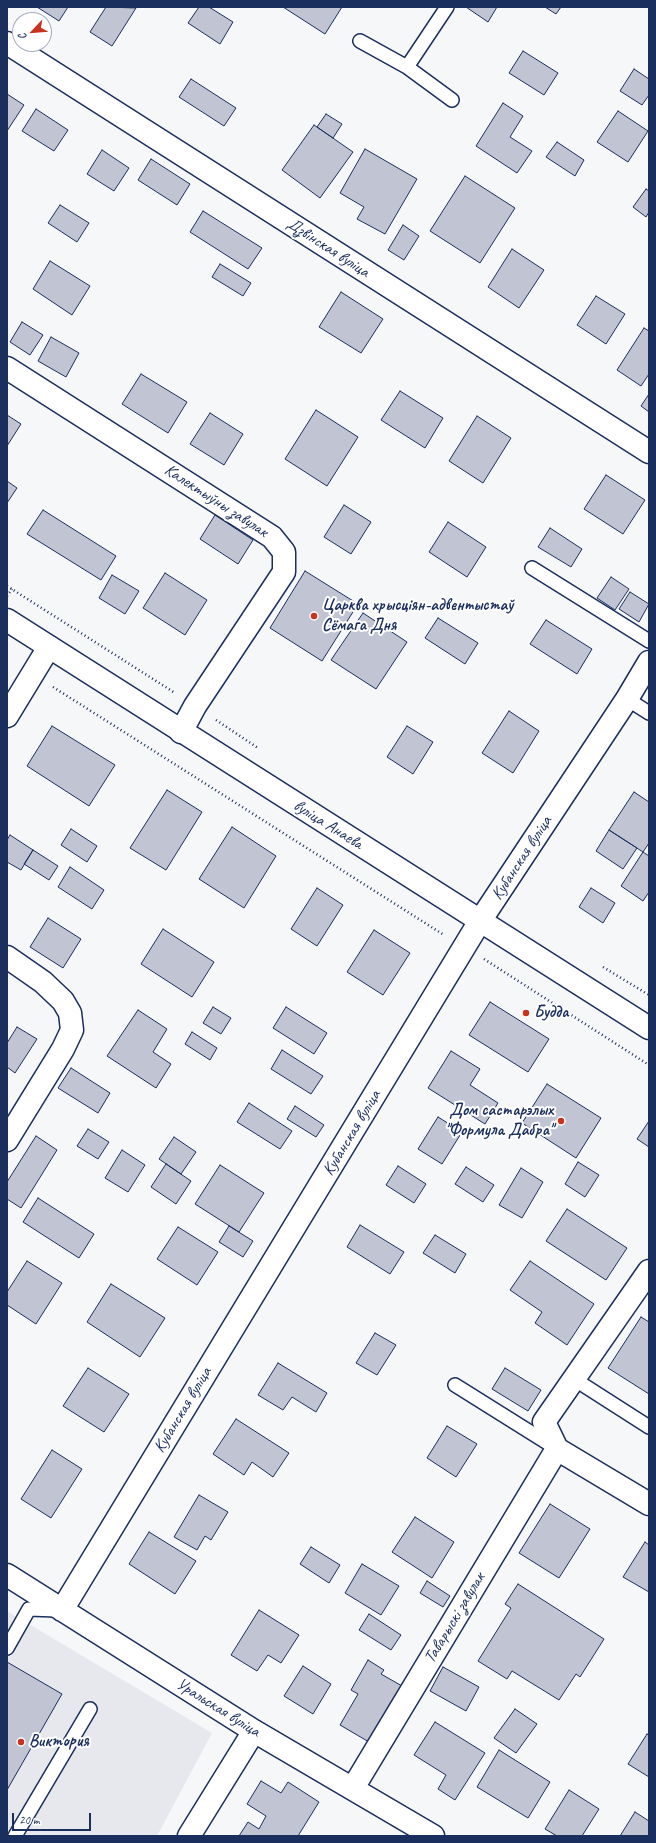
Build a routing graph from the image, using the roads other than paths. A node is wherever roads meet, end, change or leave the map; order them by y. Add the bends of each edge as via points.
1 (447, 7) edge
2 (360, 41) dead end
3 (7, 43) edge
4 (407, 67) junction
5 (452, 100) dead end
6 (7, 368) edge
7 (649, 452) edge
8 (532, 568) dead end
9 (7, 620) edge
10 (649, 641) edge
11 (49, 647) junction
12 (649, 662) edge
13 (627, 699) junction
14 (649, 713) edge
15 (7, 716) edge
16 (181, 732) junction
17 (480, 921) junction
18 (7, 957) edge
19 (649, 1028) edge
20 (7, 1140) edge
21 (649, 1271) edge
22 (574, 1379) junction
23 (455, 1385) dead end
24 (649, 1427) edge
25 (557, 1449) junction
26 (649, 1504) edge
27 (7, 1575) edge
28 (62, 1610) junction
29 (7, 1648) edge
30 (90, 1709) dead end
31 (254, 1731) junction
32 (353, 1788) junction
33 (15, 1836) edge
34 (189, 1836) edge
35 (433, 1836) edge

1 - 4 lane
2 - 4 lane
3 - 7 street, Дзвінская вуліца
4 - 5 lane
6 - 16 street, Калектыўны завулак via 272,537 284,552 284,572 195,706
8 - 10 lane
9 - 11 street, вуліца Анаева
11 - 15 street
11 - 16 street, вуліца Анаева
12 - 13 street, Кубанская вуліца
13 - 14 lane
13 - 17 street, Кубанская вуліца
16 - 17 street, вуліца Анаева
17 - 19 street, вуліца Анаева
17 - 28 street, Кубанская вуліца
18 - 20 street via 44,982 63,1001 70,1013 72,1030
21 - 22 street
22 - 24 lane
22 - 25 street via 544,1422
23 - 25 lane
25 - 26 street
25 - 32 street, Таварыскі завулак
27 - 28 street, Уральская вуліца
28 - 29 lane via 29,1609
28 - 31 street, Уральская вуліца
30 - 33 lane
31 - 32 street, Уральская вуліца
31 - 34 street
32 - 35 street, Уральская вуліца

